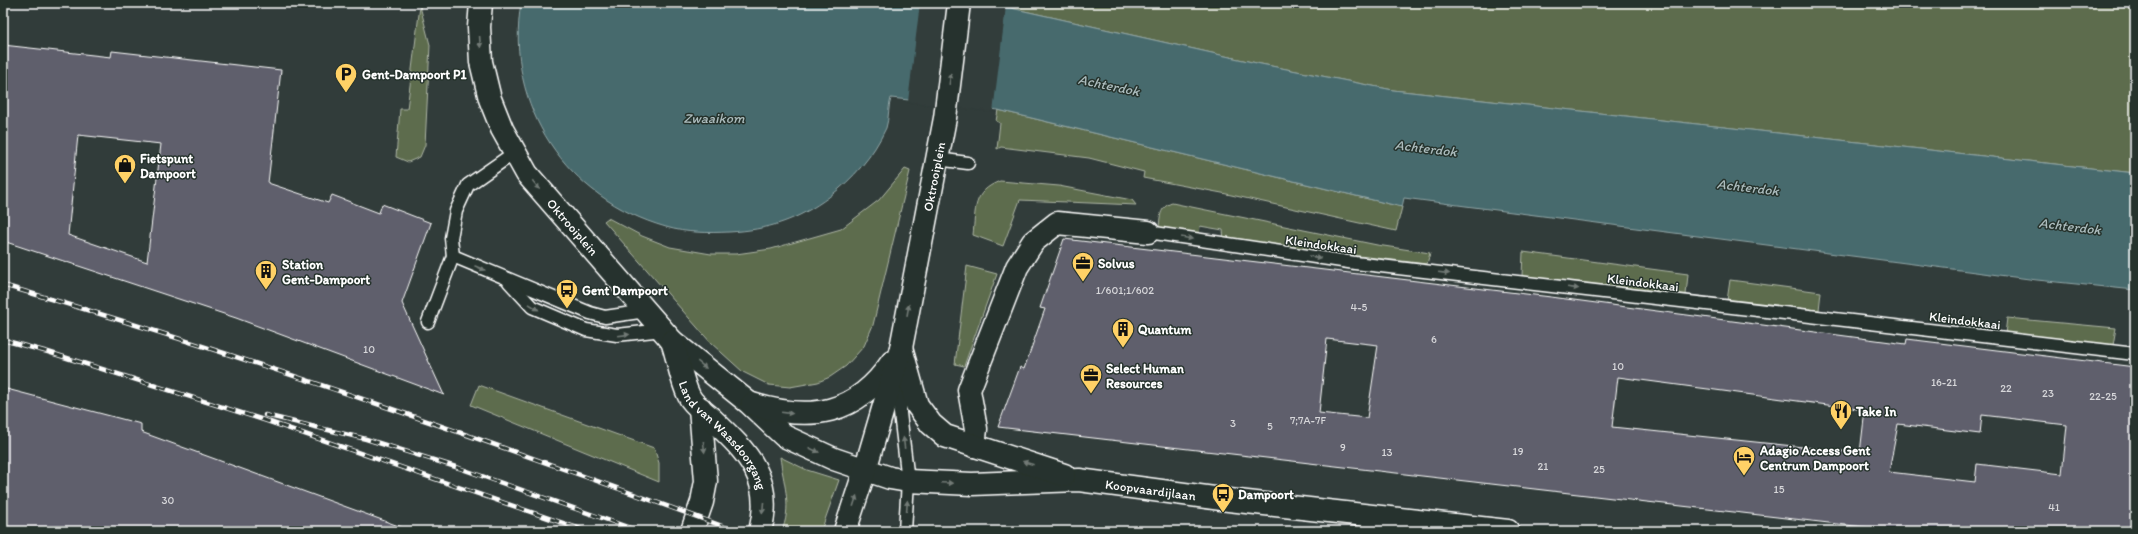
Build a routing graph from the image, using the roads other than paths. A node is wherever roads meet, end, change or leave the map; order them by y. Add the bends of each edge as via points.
1 (481, 3) edge
2 (959, 3) edge
3 (514, 153) junction
4 (937, 159) junction
5 (968, 163) dead end
6 (1148, 232) joint
7 (453, 256) junction
8 (507, 279) junction
9 (646, 311) junction
10 (428, 322) dead end
11 (667, 335) junction
12 (901, 348) junction
13 (2135, 354) edge
14 (749, 403) junction
15 (700, 408) junction
16 (965, 444) junction
17 (865, 470) junction
18 (1079, 480) junction
19 (908, 481) junction
20 (692, 531) edge
21 (760, 531) edge
22 (845, 531) edge
23 (905, 531) edge
24 (1508, 531) edge

1 -> 3 main road, Oktrooiplein via 481,62 490,100
4 -> 2 main road, Oktrooiplein via 945,118
3 - 7 lane via 468,185 456,211 451,238
3 -> 9 main road, Oktrooiplein via 544,195
4 - 5 lane
12 -> 4 main road, Oktrooiplein
6 -> 13 lane, Kleindokkaai via 1355,263
6 - 16 main road via 1057,223 1033,242 1017,267 969,390 976,429
7 -> 8 lane
7 - 10 lane
8 - 9 lane via 605,317
8 -> 11 lane via 532,307 586,330 617,335
9 - 11 main road, Oktrooiplein
11 -> 14 main road, Oktrooiplein
11 - 15 main road, Land van Waasdoorgang via 689,398
14 -> 12 main road, Oktrooiplein via 798,414 832,409 867,392 881,379
12 - 16 main road, Oktrooiplein via 917,406 931,424 945,436
12 - 17 main road, Oktrooiplein
19 -> 12 lane, Oktrooiplein via 900,413
14 -> 17 main road, Oktrooiplein via 784,436
15 -> 20 main road via 706,481
15 -> 21 main road, Land van Waasdoorgang via 736,442 762,482 764,502
18 -> 16 main road, Koopvaardijlaan
17 - 19 main road, Koopvaardijlaan
22 -> 17 main road
19 -> 18 main road, Koopvaardijlaan via 972,484
18 - 24 main road, Koopvaardijlaan via 1229,500
23 -> 19 lane, Oktrooiplein

